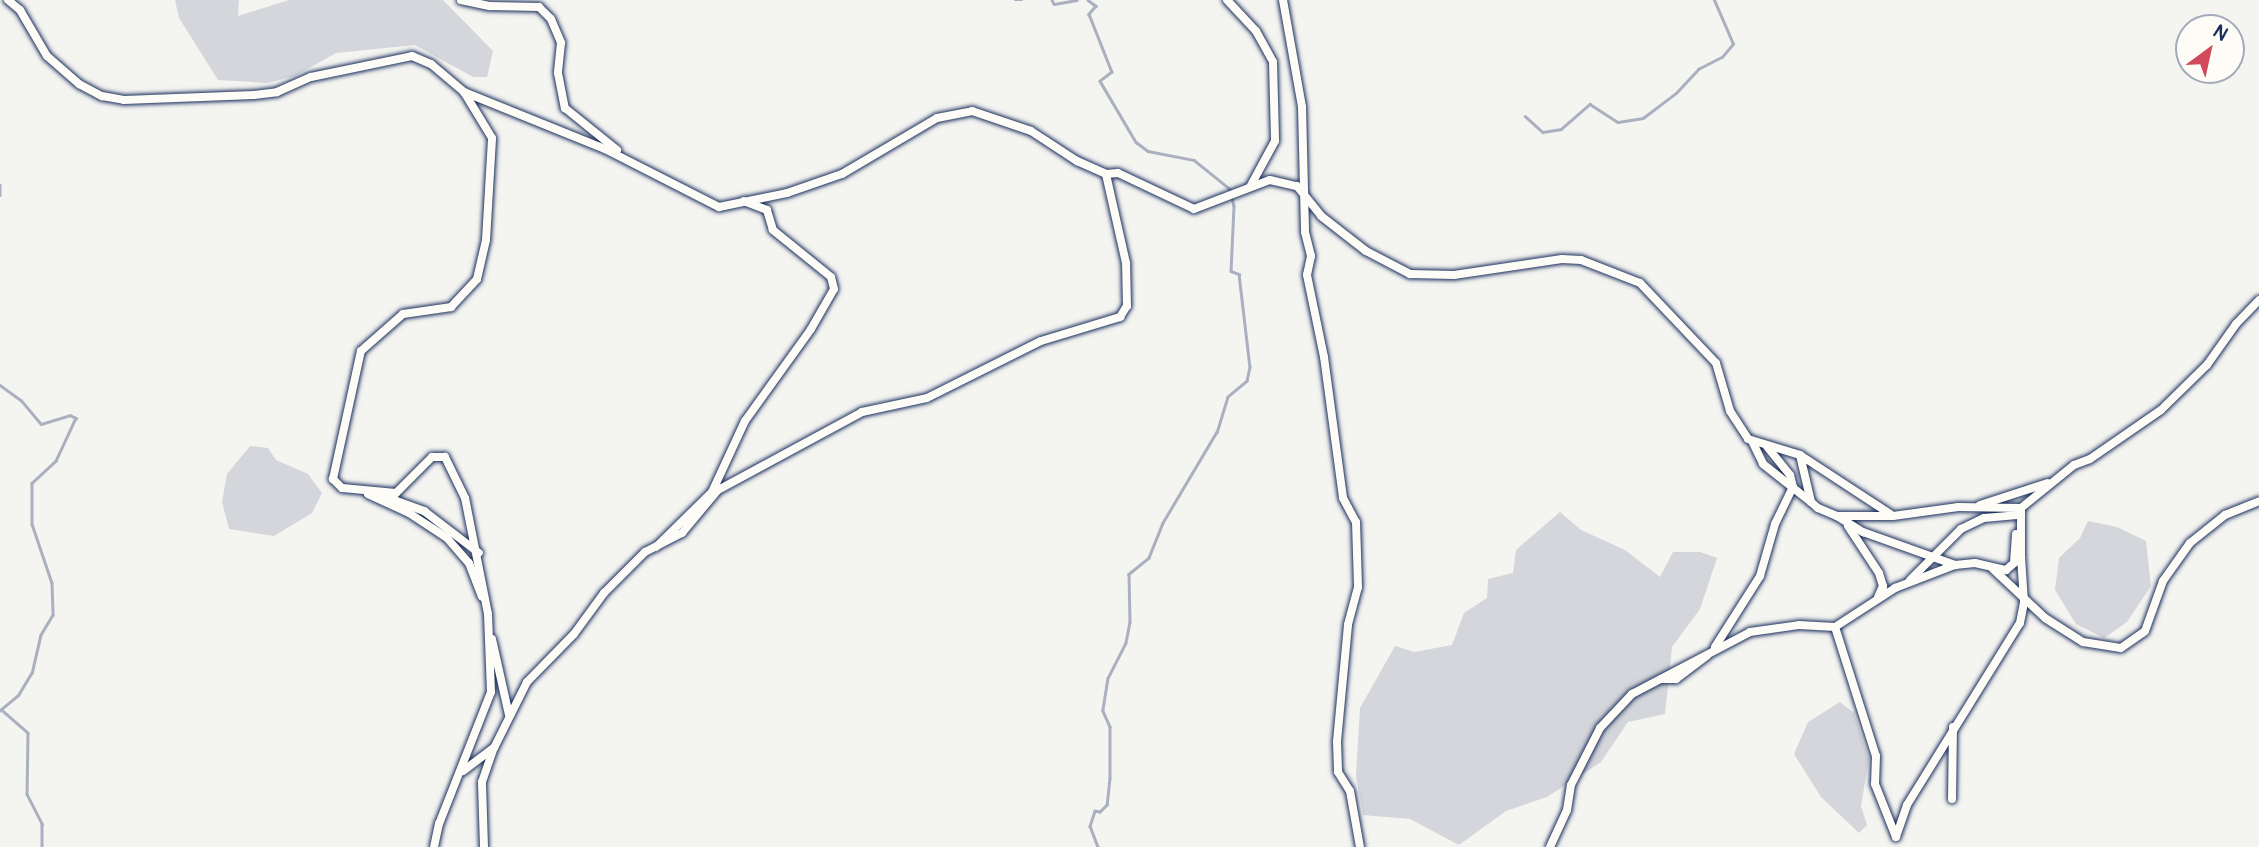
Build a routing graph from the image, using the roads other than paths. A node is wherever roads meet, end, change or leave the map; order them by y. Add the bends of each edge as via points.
1 (8, 0) edge
2 (461, 0) edge
3 (1227, 0) edge
4 (1283, 0) edge
5 (464, 92) junction
6 (638, 166) junction
7 (1106, 174) junction
8 (1249, 189) junction
9 (1308, 196) junction
10 (743, 201) junction
11 (2259, 300) edge
12 (1752, 441) junction
13 (1763, 444) junction
14 (1800, 455) junction
15 (2054, 481) junction
16 (1793, 487) junction
17 (372, 494) junction
18 (2259, 501) edge
19 (1811, 502) junction
20 (1970, 508) junction
21 (2021, 510) junction
22 (1837, 516) junction
23 (1893, 516) junction
24 (1846, 524) junction
25 (656, 547) junction
26 (479, 553) junction
27 (1929, 559) junction
28 (2017, 560) junction
29 (1955, 565) junction
30 (1993, 569) junction
31 (1908, 582) junction
32 (1878, 598) junction
33 (2024, 602) junction
34 (485, 603) junction
35 (1835, 627) junction
36 (489, 630) junction
37 (1713, 649) junction
38 (509, 715) junction
39 (1953, 727) junction
40 (494, 748) junction
41 (463, 771) junction
42 (1952, 799) dead end
43 (434, 847) edge
44 (484, 847) edge
45 (1360, 847) edge
46 (1550, 847) edge

1 - 5 street via 20,10 47,56 79,84 102,96 124,100 254,95 277,92 311,77 412,56 431,64
2 - 6 street via 539,7 551,19 561,43 558,73 565,108
3 - 8 street via 1256,31 1273,62 1275,141
4 - 9 street via 1303,107 1302,168
5 - 6 street
5 - 17 street via 492,138 482,262 464,298 434,312 403,314 361,351 333,479 342,488
6 - 10 street via 709,204
7 - 8 street via 1118,173 1194,209
7 - 10 street via 1077,161 1040,135 972,111 937,118 842,174 787,193
7 - 25 street via 1126,263 1127,306 1121,317 1041,341 927,398 862,412 718,490 682,533
8 - 9 street via 1270,180 1297,186
9 - 12 street via 1321,216 1366,251 1410,274 1435,276 1562,259 1580,260 1640,283 1716,363 1730,411
9 - 45 street via 1305,232 1311,256 1307,275 1324,357 1343,498 1356,522 1358,587 1348,625 1337,742 1338,772 1350,791
10 - 25 street via 767,210 773,230 831,277 834,289 811,329 754,404 712,492
11 - 15 street via 2207,365 2161,410
12 - 13 street
12 - 16 street via 1763,464
13 - 14 street
13 - 16 street via 1777,456
14 - 19 street
14 - 23 street
15 - 20 street
15 - 21 street
16 - 19 street
16 - 37 street via 1775,524 1760,576
17 - 26 street via 424,511
17 - 26 street via 403,490 432,457 444,457 465,498
17 - 34 street via 447,538 469,563
18 - 33 street via 2225,515 2190,543 2163,581 2145,631 2121,648 2083,642
19 - 22 street
20 - 21 street
20 - 23 street
21 - 27 street via 1984,518 1947,538
21 - 28 street
22 - 23 street
22 - 24 street
24 - 27 street
24 - 32 street via 1879,573 1882,586
25 - 38 street via 604,593 574,634 527,682
26 - 34 street
27 - 29 street
27 - 31 street
28 - 30 street via 2006,570
28 - 33 street
29 - 30 street
29 - 31 street
30 - 33 street
31 - 32 street
32 - 35 street
33 - 39 street via 2010,642
34 - 36 street
35 - 37 street via 1799,625 1750,632
35 - 39 street via 1876,756 1875,784 1896,837 1907,805
36 - 38 street
36 - 41 street via 492,692
37 - 46 street via 1618,706 1600,728 1571,785 1567,810
38 - 40 street
39 - 42 street
40 - 41 street
40 - 44 street via 481,793
41 - 43 street via 439,824

